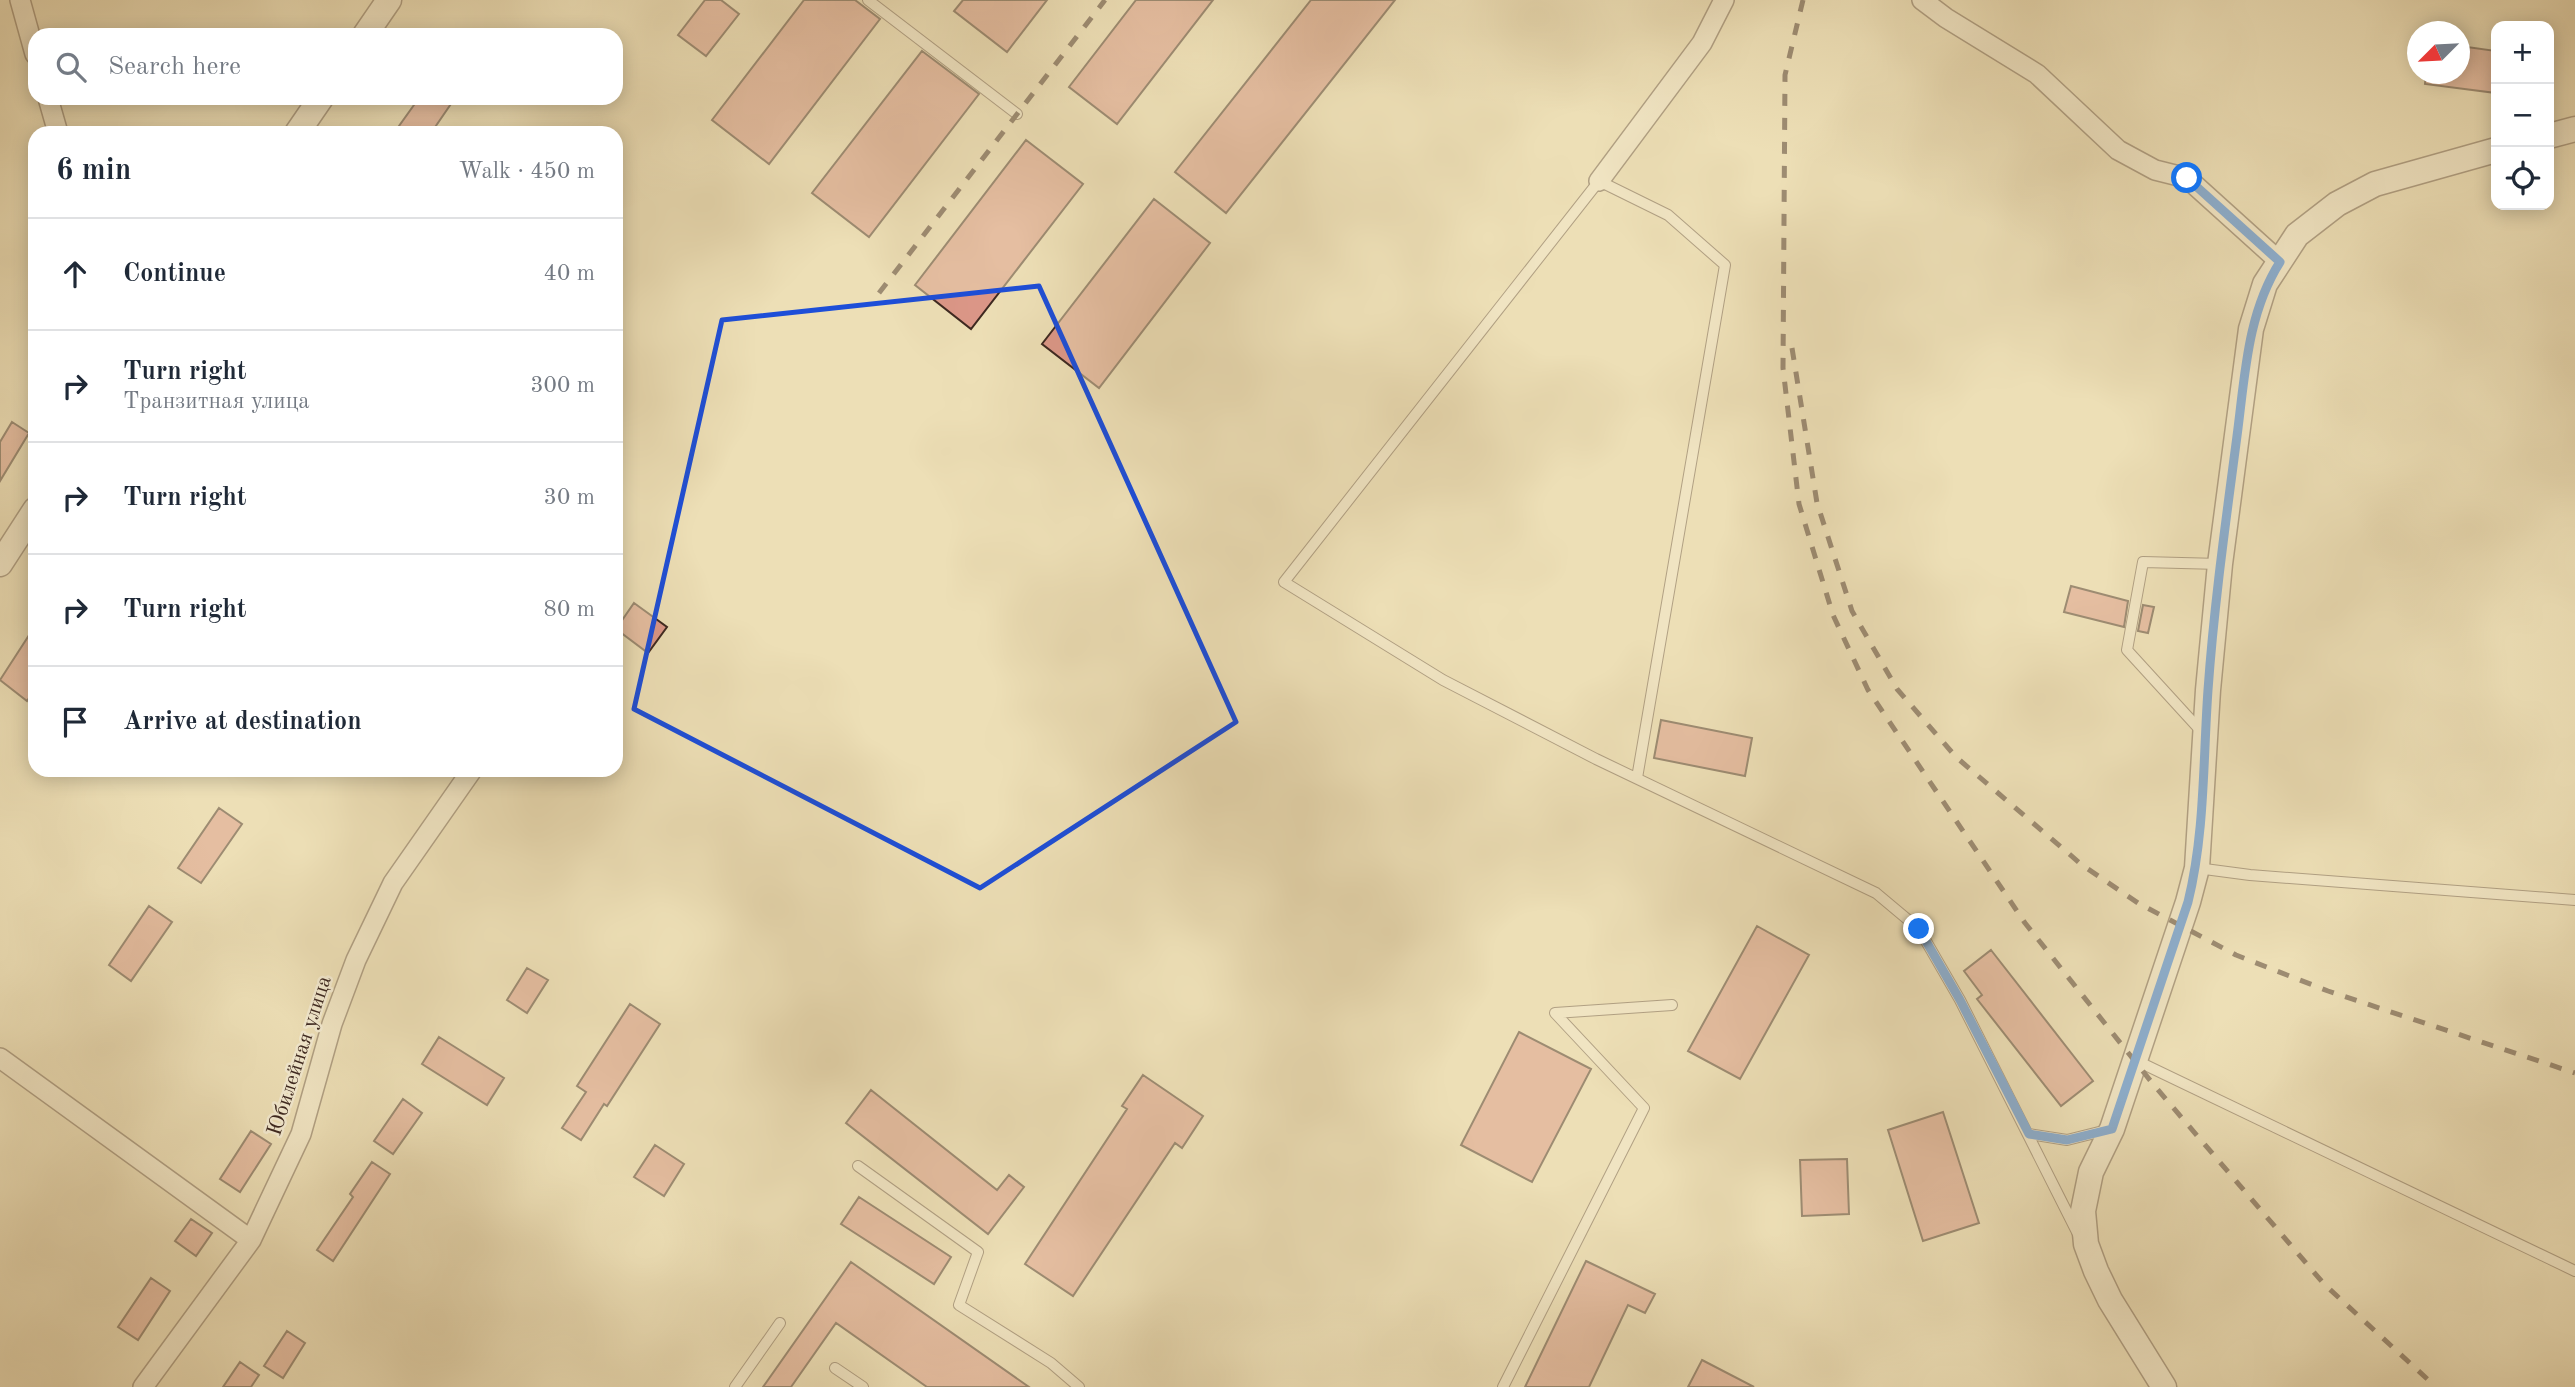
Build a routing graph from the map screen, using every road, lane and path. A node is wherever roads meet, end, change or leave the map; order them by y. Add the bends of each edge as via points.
1 (20, 0) edge
2 (389, 0) edge
3 (868, 0) edge
4 (1724, 0) edge
5 (1922, 0) edge
6 (370, 28) edge
7 (28, 29) edge
8 (50, 105) edge
9 (316, 105) edge
10 (1017, 114) dead end
11 (56, 126) edge
12 (302, 126) edge
13 (2575, 129) edge
14 (2554, 135) edge
15 (2491, 151) edge
16 (1599, 181) junction
17 (2280, 262) junction
18 (28, 521) edge
19 (0, 564) edge
20 (2220, 564) junction
21 (2206, 737) junction
22 (467, 777) edge
23 (1637, 778) junction
24 (2197, 868) junction
25 (2575, 900) edge
26 (1672, 1005) dead end
27 (0, 1058) edge
28 (2133, 1059) junction
29 (2112, 1129) junction
30 (2029, 1134) junction
31 (858, 1166) dead end
32 (251, 1240) junction
33 (2575, 1270) edge
34 (2096, 1271) junction
35 (780, 1323) dead end
36 (835, 1368) dead end
37 (143, 1387) edge
38 (735, 1387) edge
39 (863, 1387) edge
40 (1079, 1387) edge
41 (1503, 1387) edge
42 (2164, 1387) edge

1 - 7 street
2 - 6 street
3 - 10 lane
4 - 16 street via 1702,43
5 - 17 street via 2037,74 2118,150 2155,170 2187,178
8 - 11 street
9 - 12 street
13 - 14 street
15 - 17 street via 2375,184 2337,204 2297,235
16 - 23 lane via 1668,215 1725,265
16 - 23 lane via 1283,582 1443,680
17 - 20 street via 2265,285 2251,329
18 - 19 street
20 - 21 street
20 - 21 lane via 2143,562 2127,650
21 - 24 street
22 - 32 street, Юбилейная улица via 393,884 356,960 332,1024 301,1134
23 - 30 lane via 1876,893 1919,929
24 - 25 lane
24 - 28 street
26 - 41 lane via 1556,1013 1644,1108
27 - 32 street
28 - 29 street
28 - 33 lane
29 - 30 lane via 2067,1140
29 - 34 street via 2091,1172 2083,1210 2086,1244
30 - 34 lane
31 - 40 lane via 978,1252 959,1305 1051,1363
32 - 37 street, Юбилейная улица
34 - 42 street
35 - 38 lane
36 - 39 lane

